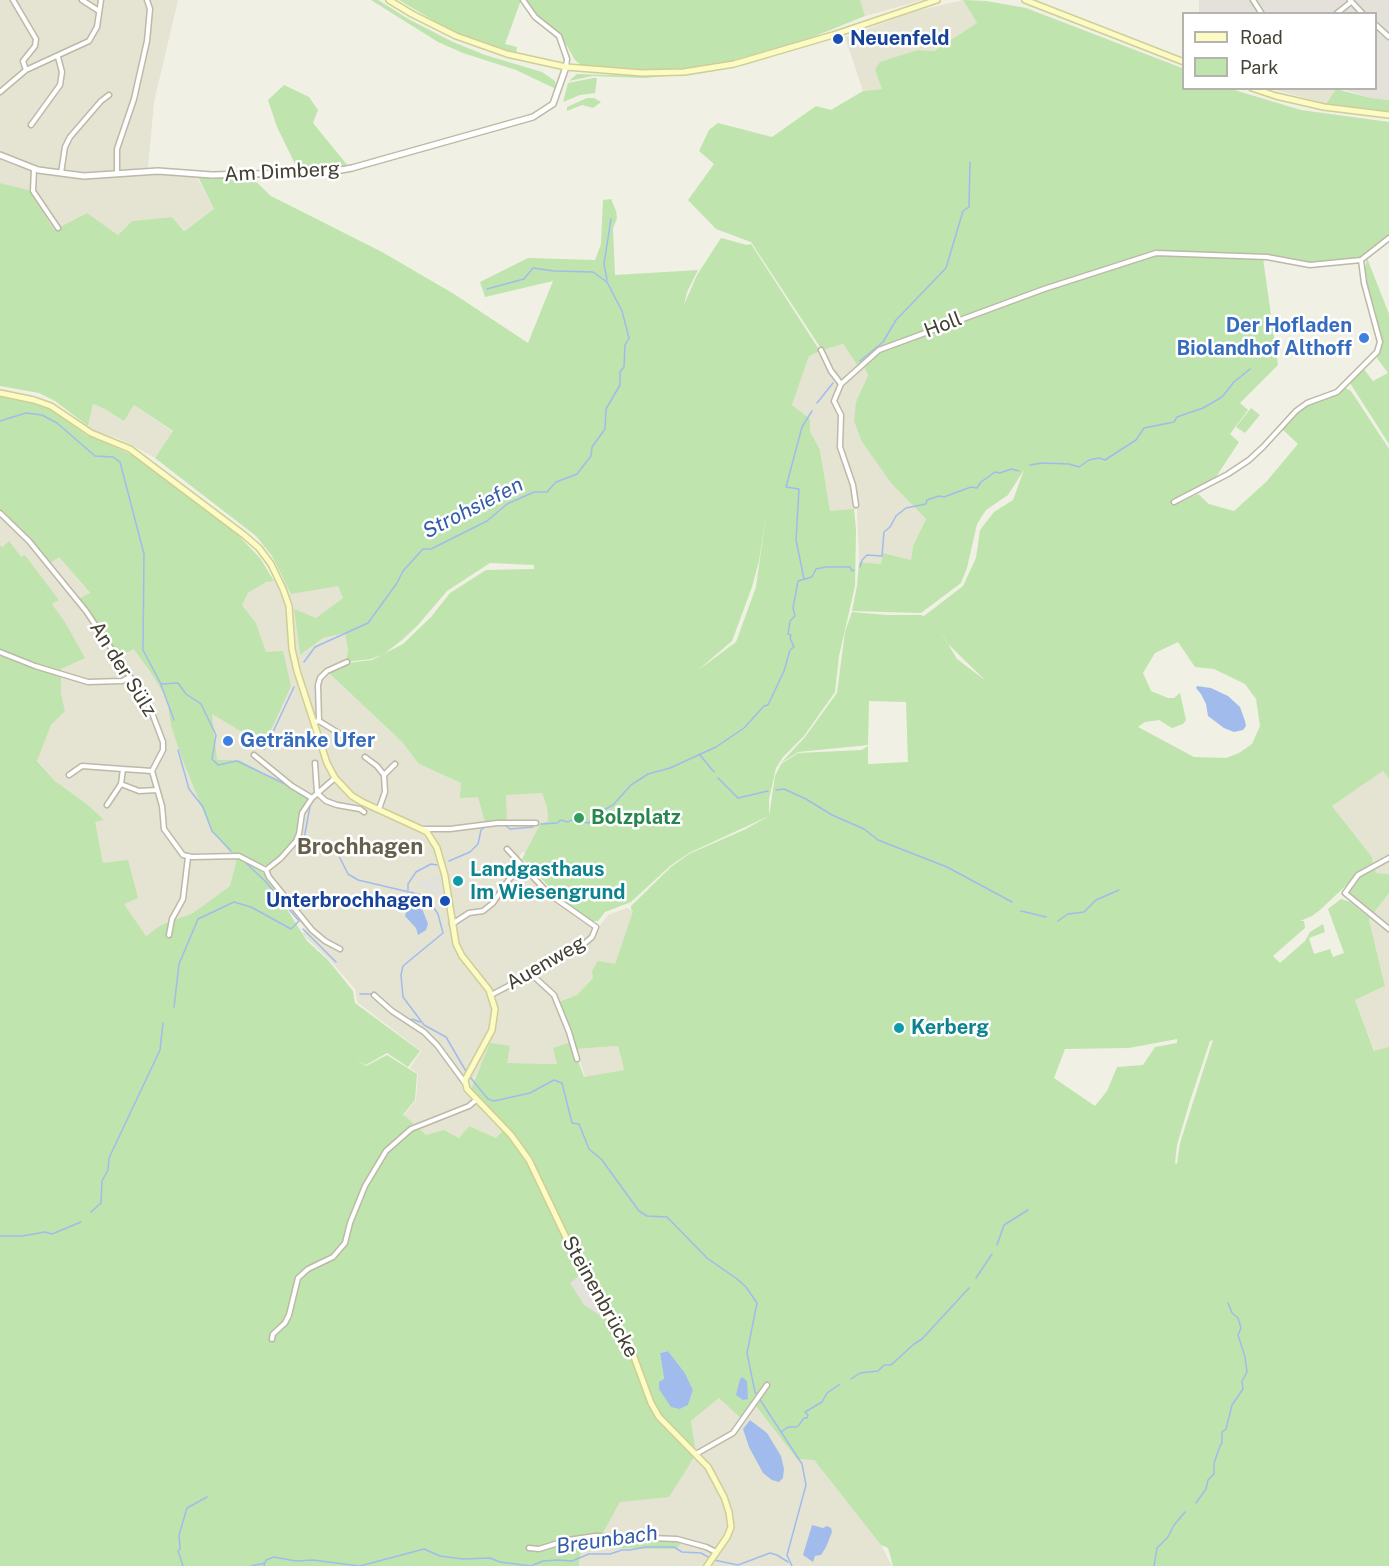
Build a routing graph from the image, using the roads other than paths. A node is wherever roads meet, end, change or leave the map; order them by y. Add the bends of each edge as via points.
1 (13, 0) edge
2 (82, 0) edge
3 (101, 0) edge
4 (147, 0) edge
5 (389, 0) edge
6 (523, 0) edge
7 (938, 0) edge
8 (1025, 0) edge
9 (1351, 1) edge
10 (99, 11) junction
11 (1338, 12) edge
12 (1377, 26) edge
13 (1389, 37) edge
14 (58, 57) junction
15 (1182, 61) edge
16 (567, 67) junction
17 (26, 70) junction
18 (1, 90) edge
19 (1258, 90) edge
20 (109, 95) dead end
21 (1389, 115) edge
22 (31, 125) dead end
23 (0, 154) edge
24 (34, 169) junction
25 (61, 173) junction
26 (117, 174) junction
27 (58, 228) dead end
28 (1389, 238) edge
29 (1361, 260) junction
30 (821, 350) dead end
31 (841, 384) junction
32 (0, 393) edge
33 (1174, 502) dead end
34 (856, 505) dead end
35 (0, 513) edge
36 (0, 652) edge
37 (346, 662) dead end
38 (130, 677) junction
39 (316, 722) junction
40 (345, 736) dead end
41 (254, 754) dead end
42 (365, 757) dead end
43 (315, 763) dead end
44 (394, 764) dead end
45 (123, 769) junction
46 (152, 771) junction
47 (69, 775) dead end
48 (384, 775) junction
49 (335, 778) junction
50 (121, 784) junction
51 (157, 790) junction
52 (317, 793) junction
53 (312, 798) junction
54 (107, 805) dead end
55 (379, 809) junction
56 (364, 812) dead end
57 (536, 823) dead end
58 (421, 829) junction
59 (507, 849) dead end
60 (188, 856) junction
61 (1389, 858) edge
62 (522, 865) junction
63 (266, 870) junction
64 (452, 924) junction
65 (1388, 928) edge
66 (169, 935) dead end
67 (340, 949) dead end
68 (529, 972) junction
69 (374, 994) dead end
70 (491, 995) junction
71 (577, 1059) dead end
72 (465, 1082) junction
73 (476, 1100) junction
74 (272, 1339) dead end
75 (767, 1385) dead end
76 (696, 1454) junction
77 (529, 1548) dead end
78 (715, 1554) junction
79 (708, 1564) edge

1 - 17 street via 36,39 23,61
2 - 10 street
3 - 10 street
4 - 26 street via 147,41 117,149
5 - 16 main road via 456,36 518,57
6 - 16 street via 535,18 559,36
7 - 16 main road via 734,64 684,72 642,73
8 - 15 main road
9 - 11 street
10 - 14 street via 97,27 89,41
12 - 13 street
14 - 17 street
14 - 22 street via 60,85
16 - 26 street, Am Dimberg via 553,104 534,117 352,168 244,175 158,171
17 - 18 street
19 - 21 main road via 1324,107
20 - 25 street via 70,137 64,147
23 - 24 street, Am Dimberg
24 - 25 street, Am Dimberg
24 - 27 street via 33,191
25 - 26 street, Am Dimberg
28 - 29 street
29 - 31 street, Holl via 1310,265 1267,257 1156,253 1055,285 879,350
29 - 33 street via 1380,342 1377,352 1337,392 1296,411 1249,460
30 - 31 street
31 - 34 street via 834,401 841,415 842,457
32 - 39 main road via 51,406 91,433 130,449 259,548 286,597 293,657
35 - 38 street, An der Sülz via 28,540 86,611
36 - 38 street via 88,682 122,681
37 - 39 street via 320,678
38 - 46 street, An der Sülz via 149,705 163,742
39 - 40 street
39 - 49 main road
41 - 53 street
42 - 48 street
43 - 52 street
44 - 48 street
45 - 46 street
45 - 47 street via 82,766
45 - 50 street
46 - 51 street
48 - 55 street via 385,792
49 - 52 street
49 - 55 main road via 352,796
50 - 51 street via 139,791
50 - 54 street
51 - 60 street via 164,829 183,855
52 - 53 street
52 - 56 street via 331,803
53 - 63 street via 302,813 296,841
55 - 58 main road
57 - 58 street
58 - 64 main road via 434,842 440,856
59 - 62 street
60 - 63 street via 239,856
60 - 66 street via 183,899 172,919
61 - 65 street via 1358,875 1345,893
62 - 64 street via 493,903
62 - 68 street, Auenweg via 549,894 597,927 585,943
63 - 67 street via 312,930
64 - 70 main road via 462,956
68 - 70 street, Auenweg
68 - 71 street via 554,995
69 - 72 street via 424,1032
70 - 72 main road via 494,1021
72 - 73 main road, Steinenbrücke
73 - 74 street via 411,1129 386,1151 365,1186 345,1243 333,1257 298,1278 289,1315
73 - 76 main road, Steinenbrücke via 529,1160 587,1281 634,1357 651,1403 659,1417
75 - 76 street via 733,1432
76 - 78 main road, Steinenbrücke via 717,1482 729,1512 729,1532
77 - 78 street via 595,1536 677,1539 706,1546
78 - 79 main road, Steinenbrücke

